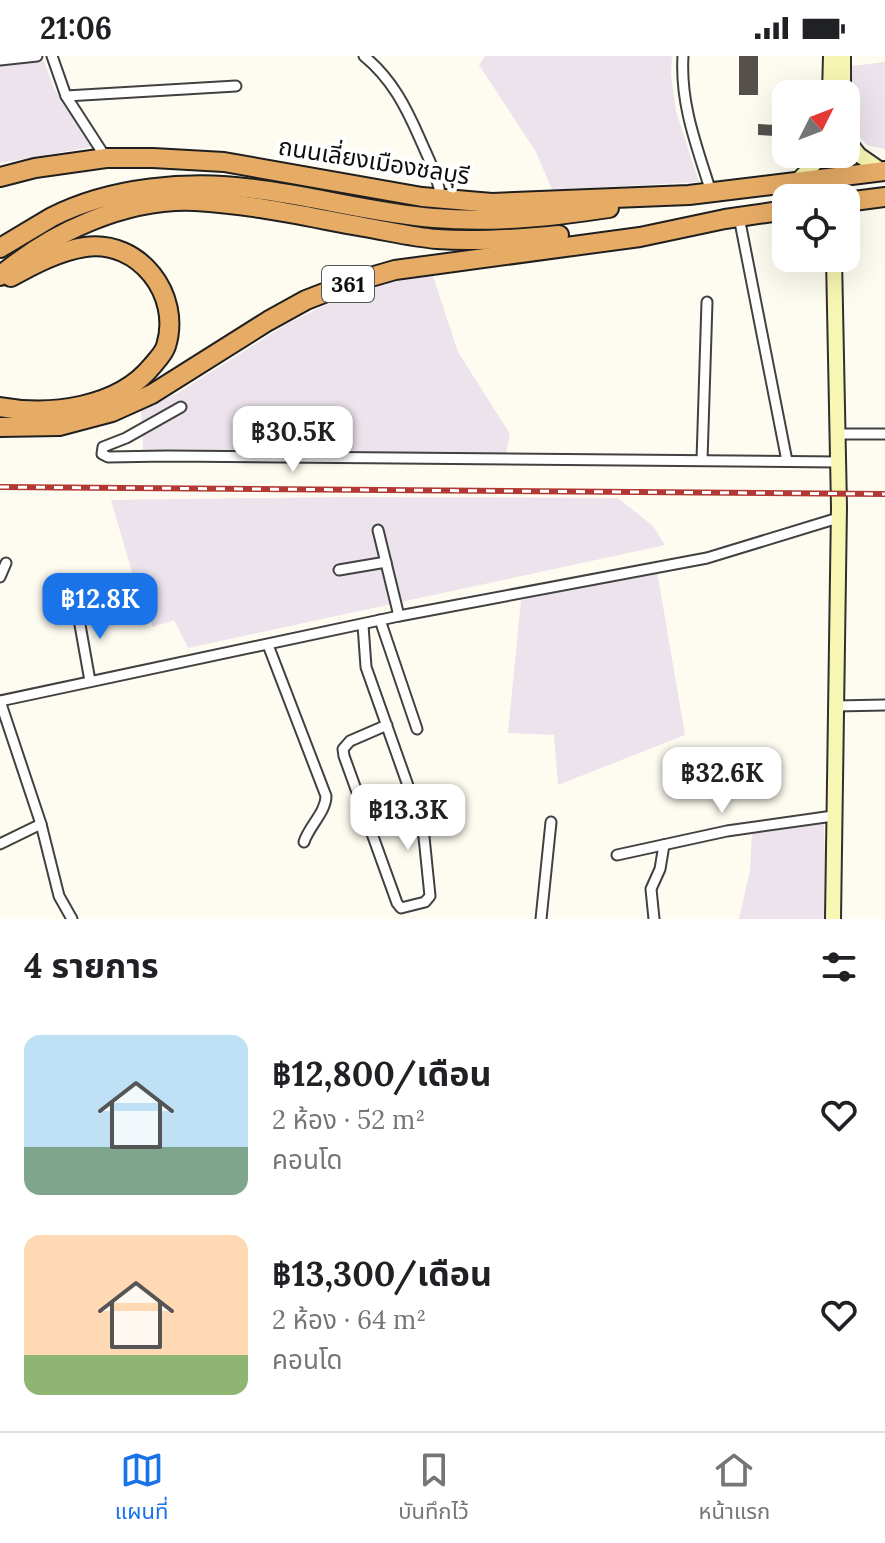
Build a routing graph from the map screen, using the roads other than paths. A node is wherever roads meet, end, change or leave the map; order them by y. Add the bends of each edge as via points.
1 (37, 56) edge
2 (52, 56) edge
3 (364, 56) edge
4 (683, 56) edge
5 (831, 56) edge
6 (843, 56) edge
7 (0, 60) edge
8 (830, 80) edge
9 (843, 80) edge
10 (236, 86) dead end
11 (66, 96) junction
12 (860, 156) edge
13 (106, 158) junction
14 (810, 168) edge
15 (883, 171) edge
16 (0, 177) edge
17 (797, 181) junction
18 (711, 192) junction
19 (689, 195) junction
20 (885, 197) edge
21 (441, 199) junction
22 (860, 200) edge
23 (772, 212) edge
24 (732, 218) junction
25 (0, 248) edge
26 (834, 272) edge
27 (0, 276) edge
28 (0, 283) edge
29 (707, 302) dead end
30 (0, 407) edge
31 (181, 407) dead end
32 (0, 427) edge
33 (838, 434) junction
34 (885, 434) edge
35 (702, 460) junction
36 (787, 461) junction
37 (838, 462) junction
38 (838, 518) junction
39 (378, 530) dead end
40 (386, 562) junction
41 (6, 563) dead end
42 (339, 570) dead end
43 (0, 577) edge
44 (77, 608) dead end
45 (399, 616) junction
46 (380, 620) junction
47 (363, 625) junction
48 (268, 645) junction
49 (90, 681) junction
50 (0, 701) edge
51 (885, 705) edge
52 (836, 706) junction
53 (387, 725) junction
54 (417, 729) dead end
55 (833, 816) junction
56 (551, 822) dead end
57 (41, 824) junction
58 (304, 842) dead end
59 (0, 844) edge
60 (664, 845) junction
61 (617, 855) dead end
62 (70, 916) edge
63 (56, 919) edge
64 (541, 919) edge
65 (654, 919) edge
66 (833, 919) edge

1 - 7 street
2 - 11 street
3 - 21 street via 392,83 409,111 439,181
4 - 18 street via 687,116
5 - 8 street
6 - 9 street
10 - 11 street
11 - 13 street
12 - 15 street
13 - 16 highway, ถนนเลี่ยงเมืองชลบุรี
13 - 21 highway, ถนนเลี่ยงเมืองชลบุรี via 224,162
14 - 17 street
15 - 17 highway, ถนนเลี่ยงเมืองชลบุรี
17 - 18 highway, ถนนเลี่ยงเมืองชลบุรี
18 - 19 highway, ถนนเลี่ยงเมืองชลบุรี
19 - 21 highway, ถนนเลี่ยงเมืองชลบุรี via 492,203
19 - 25 highway via 553,216 473,221 389,213 252,188 184,186 118,194 55,216
20 - 22 highway
23 - 24 highway, 361
24 - 27 highway via 499,240 435,239 244,205 192,201 122,209 67,231
24 - 32 highway, 361 via 640,237 395,270 306,300 152,394 112,412 59,426
24 - 36 street
26 - 33 street
28 - 30 highway via 53,256 87,246 121,251 146,266 163,290 171,318 165,349 145,374 114,396 65,409
29 - 35 street
31 - 35 street via 103,447 102,454
33 - 34 street
33 - 37 street
35 - 36 street
36 - 37 street
37 - 38 street
38 - 45 street via 707,558
38 - 52 street
39 - 40 street
40 - 42 street
40 - 45 street
41 - 43 street
44 - 49 street
45 - 46 street
46 - 47 street
46 - 54 street
47 - 48 street
47 - 53 street via 366,667
48 - 49 street
48 - 58 street via 326,796
49 - 50 street
50 - 57 street
51 - 52 street
52 - 55 street
53 - 53 street via 424,837 430,886 425,902 401,908 343,749
55 - 60 street
55 - 66 street
56 - 64 street
57 - 59 street
57 - 62 street via 59,896
60 - 61 street
60 - 65 street via 651,889
62 - 63 street

